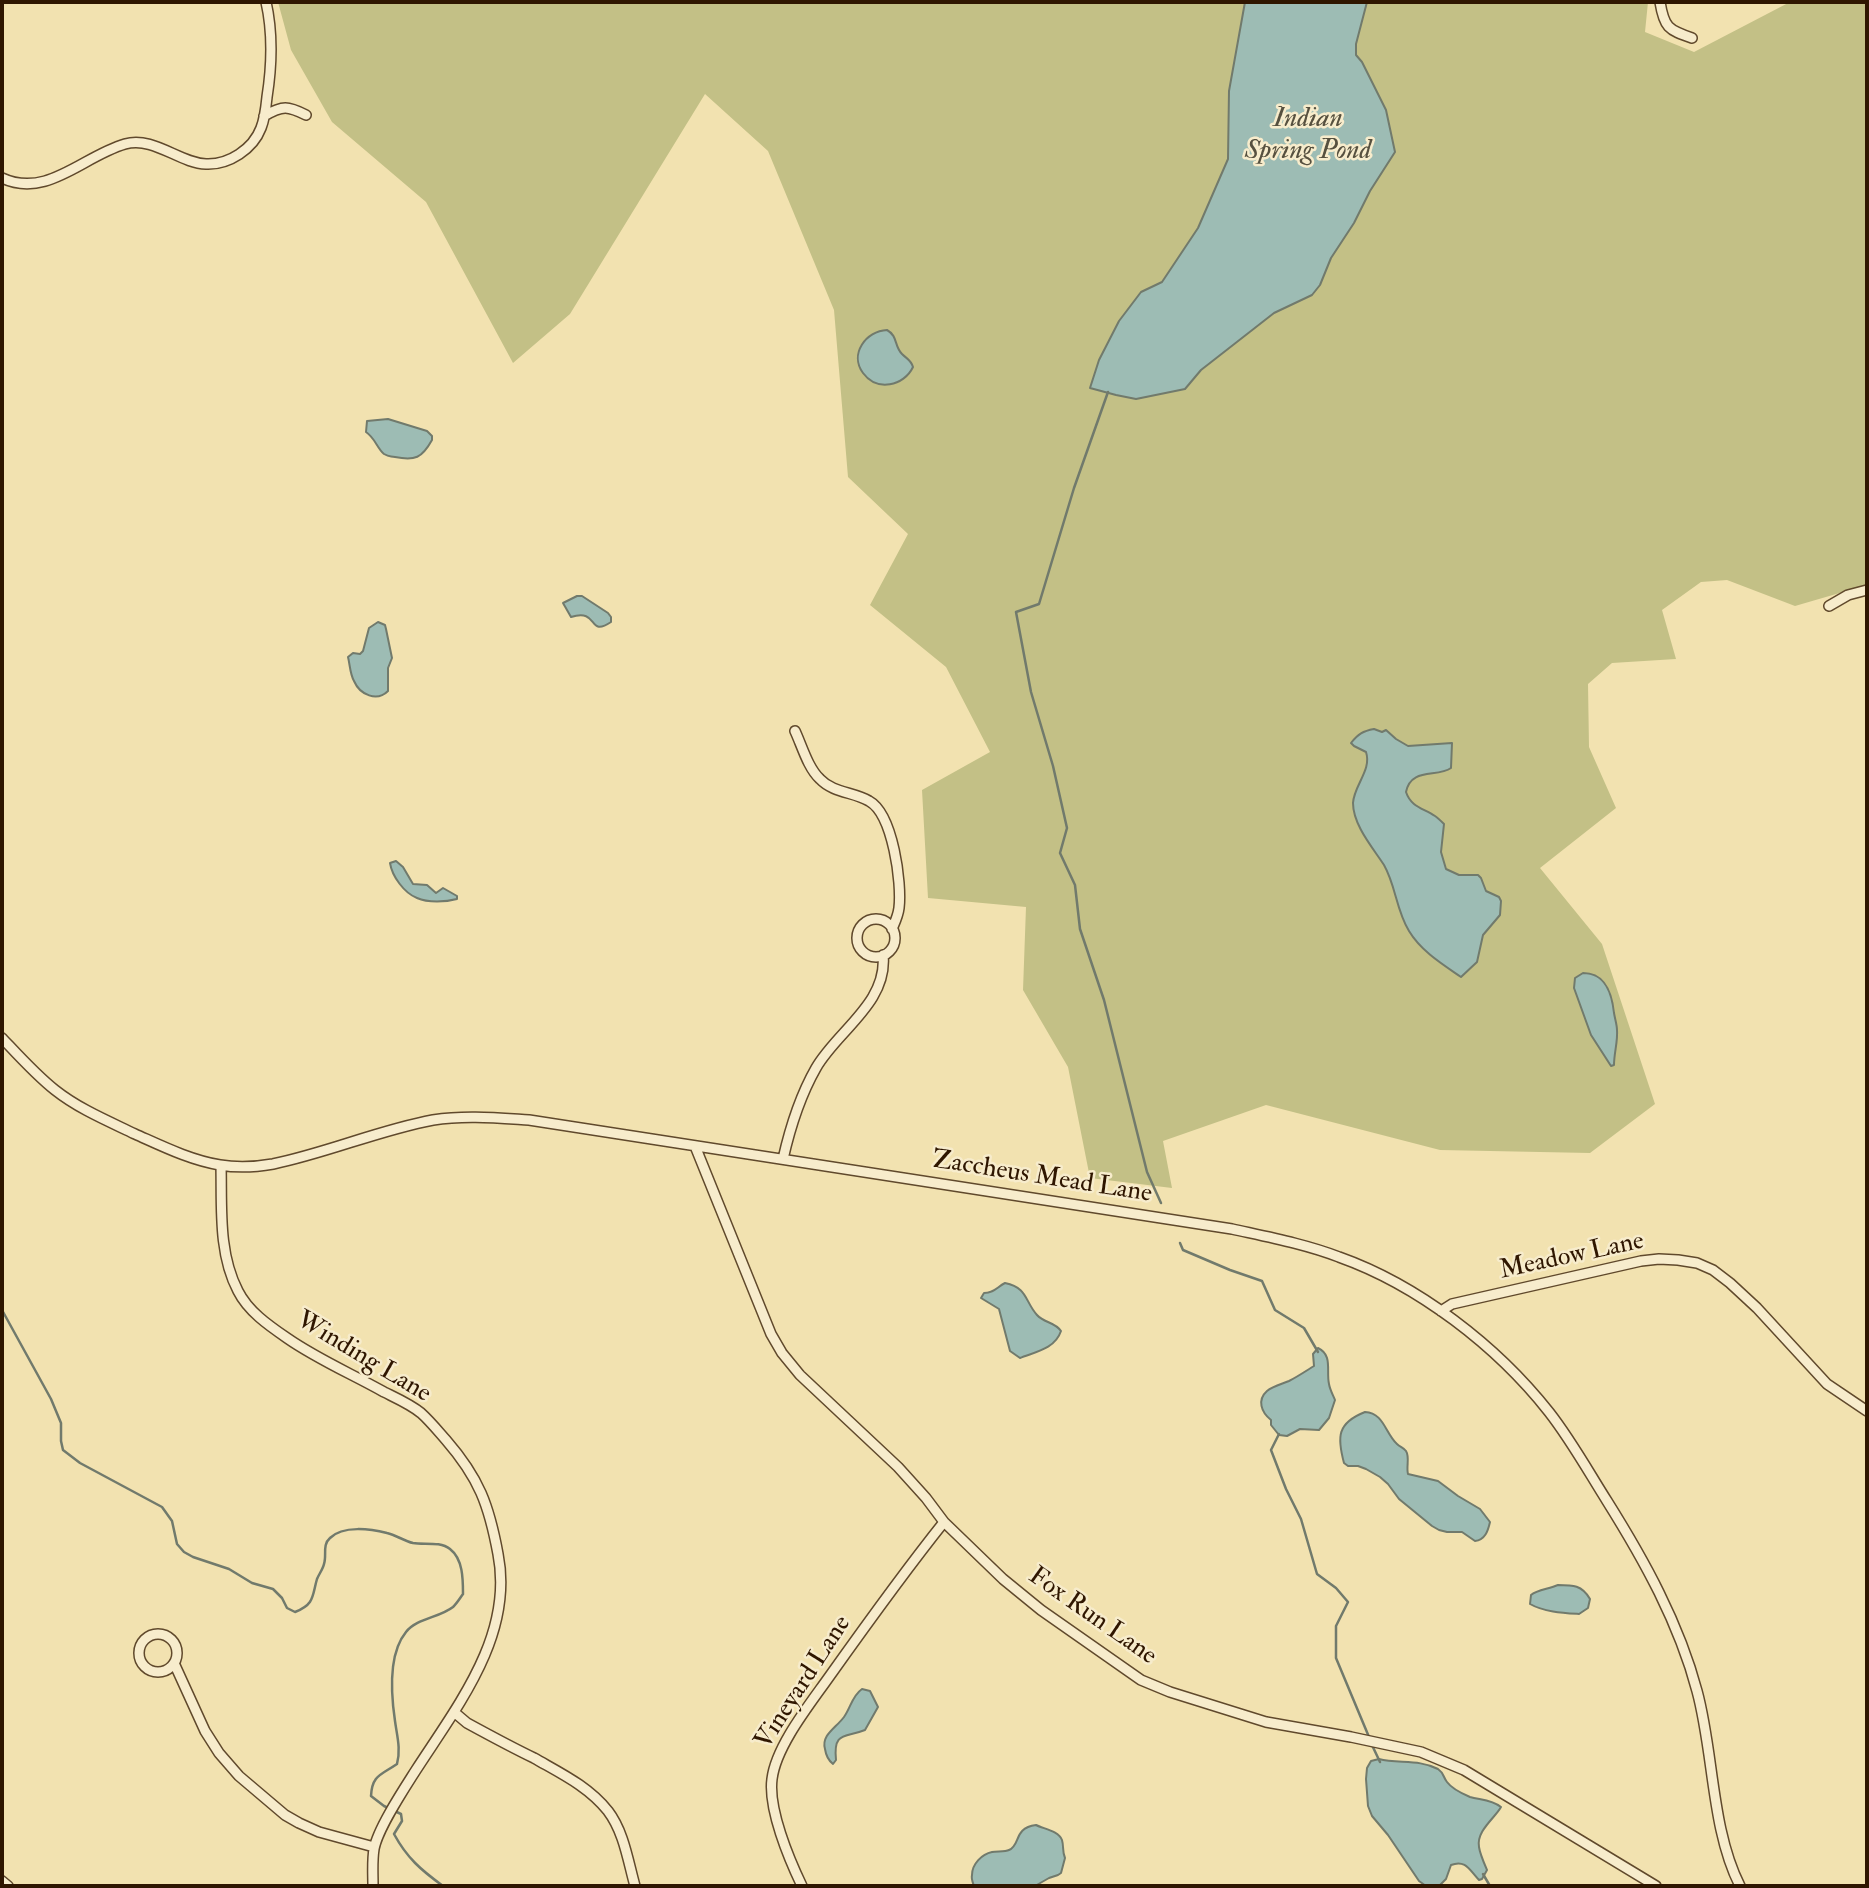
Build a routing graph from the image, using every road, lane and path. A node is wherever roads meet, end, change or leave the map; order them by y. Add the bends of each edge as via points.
1 (266, 2) edge
2 (1660, 2) edge
3 (1692, 38) dead end
4 (306, 115) dead end
5 (264, 116) junction
6 (2, 178) edge
7 (1867, 590) edge
8 (1829, 606) dead end
9 (795, 731) dead end
10 (892, 929) junction
11 (883, 956) junction
12 (2, 1038) edge
13 (695, 1146) junction
14 (783, 1159) junction
15 (221, 1166) junction
16 (1441, 1311) junction
17 (1867, 1411) edge
18 (944, 1522) junction
19 (174, 1663) junction
20 (454, 1712) junction
21 (374, 1847) junction
22 (2, 1881) edge
23 (8, 1886) edge
24 (373, 1886) edge
25 (635, 1886) edge
26 (802, 1886) edge
27 (1656, 1886) edge
28 (1740, 1886) edge

1 - 5 street via 272,50
2 - 3 street via 1663,20 1675,33
4 - 5 street via 283,107
5 - 6 street via 261,130 244,151 218,163 195,162 156,146 129,143 42,183 23,185
7 - 8 street
9 - 10 street via 818,778 872,802 881,812 899,877 900,906
10 - 11 street via 895,941
10 - 11 street via 885,921 873,919 866,921 857,935 865,954
11 - 14 street via 883,973 873,996 816,1067
12 - 15 street, Zaccheus Mead Lane via 42,1079 80,1107 167,1148
13 - 14 street, Zaccheus Mead Lane
13 - 15 street, Zaccheus Mead Lane via 529,1120 462,1117 394,1129 274,1164
13 - 18 street, Fox Run Lane via 782,1353 904,1473
14 - 16 street, Zaccheus Mead Lane via 1285,1240 1341,1257 1395,1282
15 - 20 street, Winding Lane via 226,1252 238,1292 248,1306 302,1349 420,1412 461,1457 483,1494 499,1555 501,1604 487,1654
16 - 17 street, Meadow Lane via 1452,1304 1641,1261 1697,1263 1730,1283 1826,1384
16 - 28 street, Zaccheus Mead Lane via 1484,1345 1549,1413 1649,1575 1698,1692 1723,1835
18 - 26 street, Vineyard Lane via 801,1718 774,1768 773,1801
18 - 27 street, Fox Run Lane via 1041,1610 1141,1680 1266,1722 1421,1752 1464,1770
19 - 19 street via 177,1650 165,1635 152,1635 141,1642 138,1654 147,1670 159,1672
19 - 21 street via 205,1731 239,1776 299,1823
20 - 21 street, Winding Lane via 398,1799
20 - 25 street via 570,1777 593,1796 618,1828
21 - 24 street, Winding Lane
22 - 23 street

